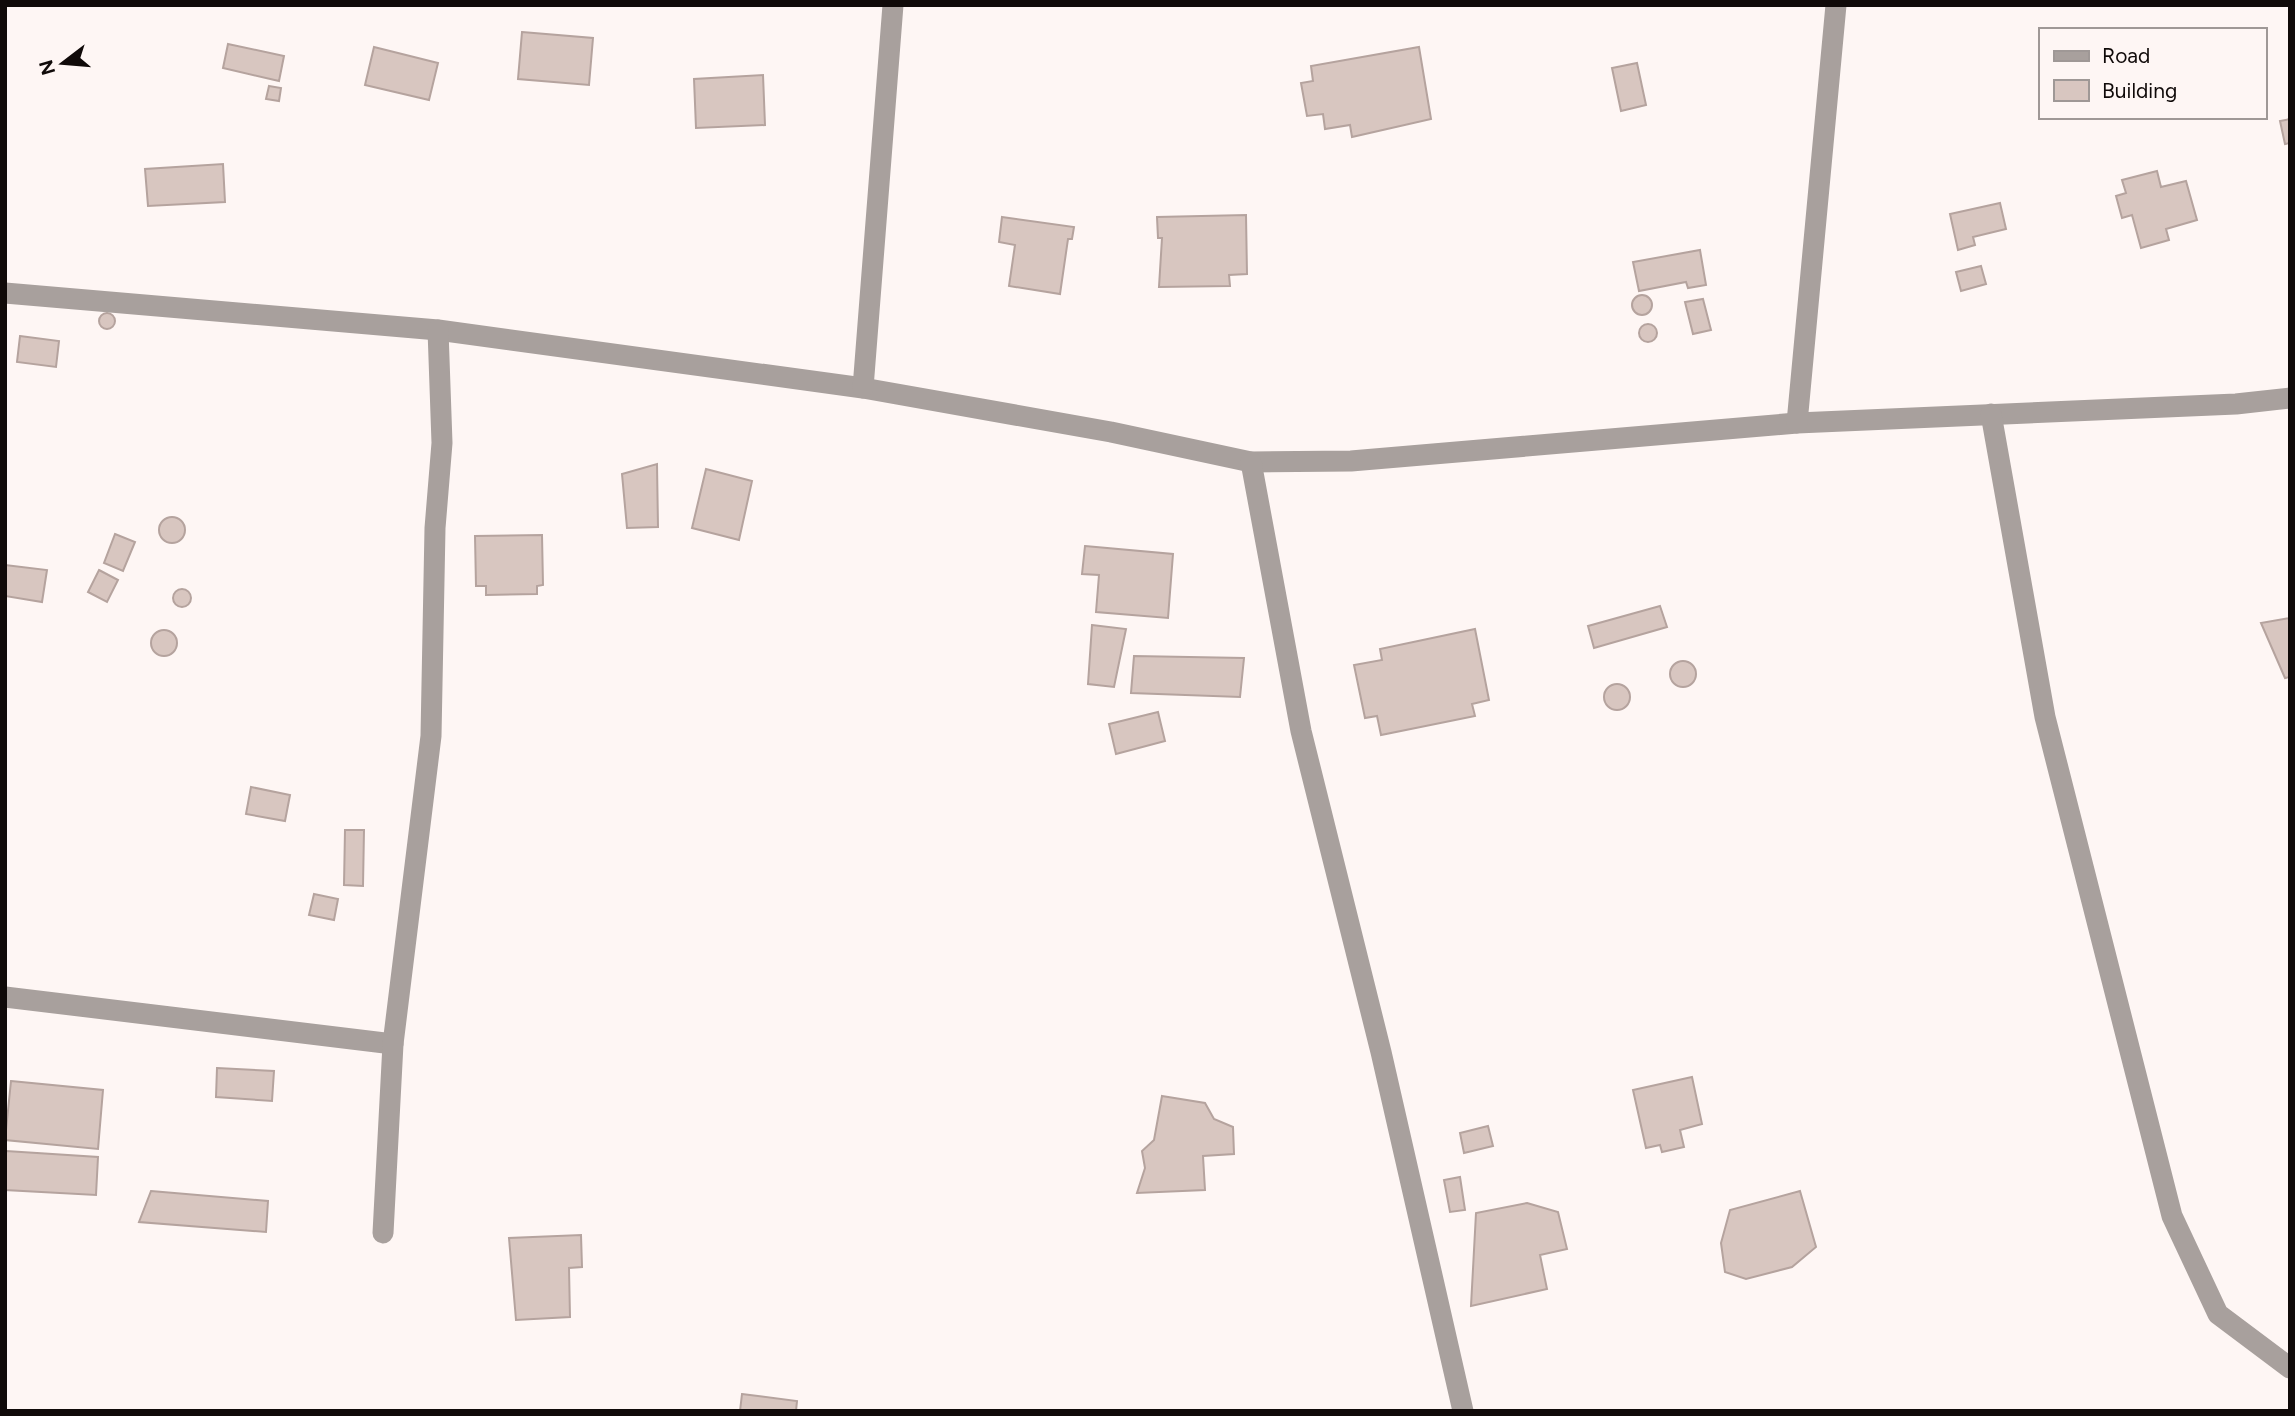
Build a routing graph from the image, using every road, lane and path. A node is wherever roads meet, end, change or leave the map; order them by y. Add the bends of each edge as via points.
1 (893, 5) edge
2 (1836, 5) edge
3 (5, 293) edge
4 (438, 330) junction
5 (863, 388) junction
6 (2290, 398) edge
7 (1991, 414) junction
8 (1797, 423) junction
9 (1251, 462) junction
10 (5, 997) edge
11 (393, 1044) junction
12 (383, 1233) dead end
13 (2290, 1368) edge
14 (1463, 1411) edge

1 - 5 street
2 - 8 street
3 - 4 street
4 - 5 street
4 - 11 street via 442,443 435,528 431,736
5 - 9 street
6 - 7 street
7 - 8 street
7 - 13 street via 2045,717 2172,1216 2218,1314
8 - 9 street via 1351,461
9 - 14 street via 1301,731
10 - 11 street
11 - 12 street

